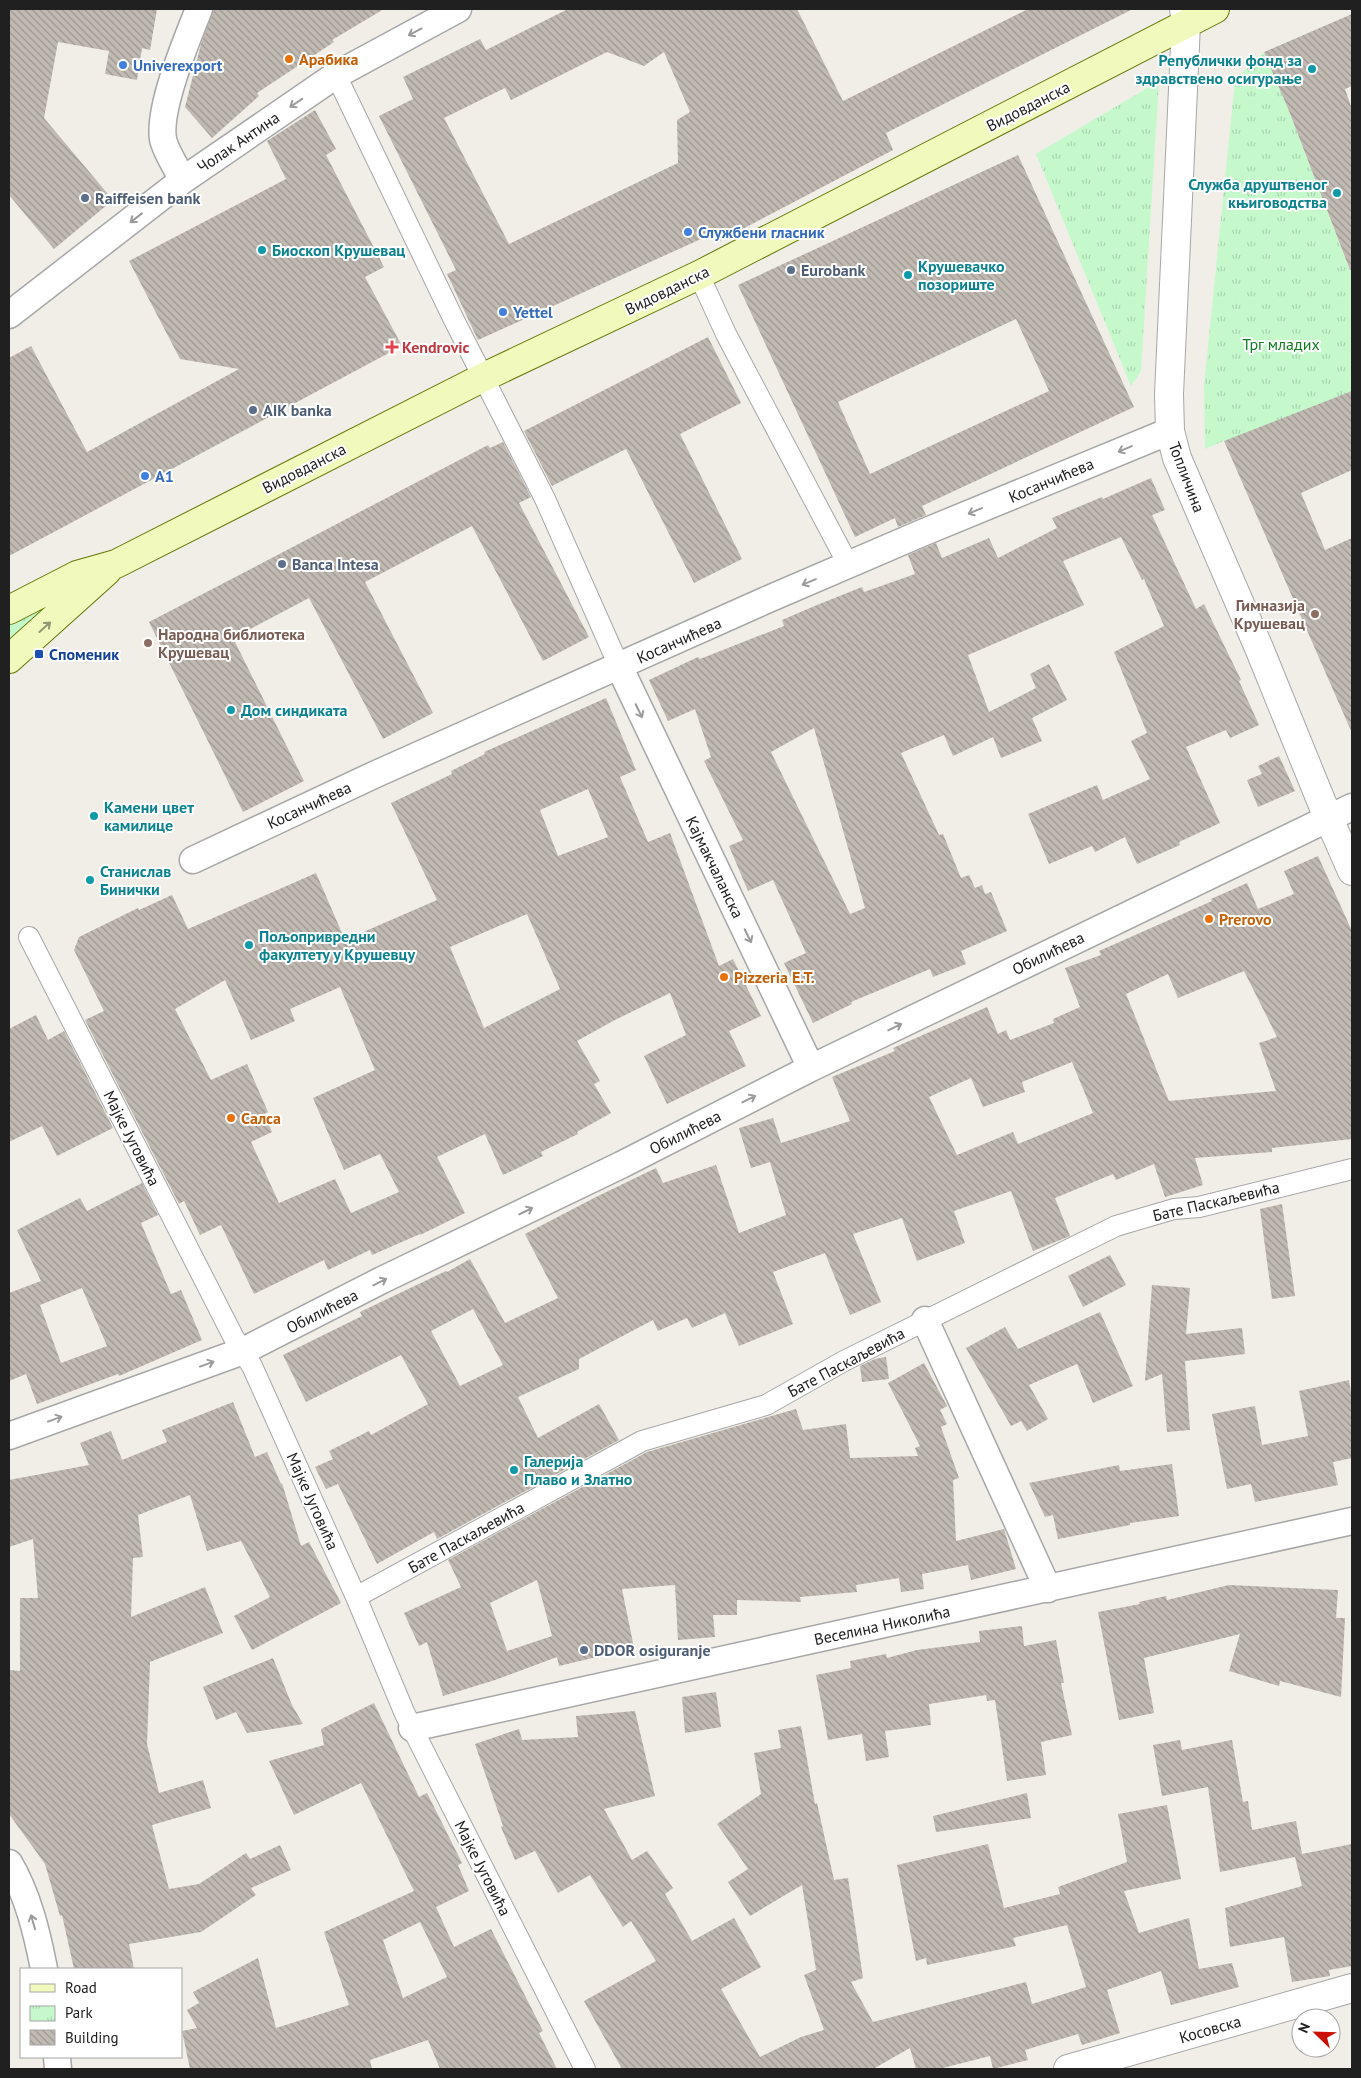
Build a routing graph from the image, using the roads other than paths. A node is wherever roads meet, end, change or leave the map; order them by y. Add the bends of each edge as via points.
1 (199, 9) edge
2 (458, 9) edge
3 (1216, 9) edge
4 (1185, 16) edge
5 (336, 75) junction
6 (183, 180) junction
7 (699, 275) junction
8 (9, 315) edge
9 (484, 377) junction
10 (1170, 431) junction
11 (116, 564) junction
12 (848, 566) junction
13 (9, 610) edge
14 (9, 659) edge
15 (619, 666) junction
16 (1340, 812) edge
17 (192, 860) dead end
18 (1352, 871) edge
19 (29, 937) dead end
20 (811, 1068) junction
21 (1352, 1168) edge
22 (925, 1320) junction
23 (243, 1352) junction
24 (9, 1436) edge
25 (1352, 1521) edge
26 (1048, 1589) junction
27 (356, 1597) junction
28 (412, 1728) junction
29 (9, 1863) edge
30 (44, 1968) edge
31 (1352, 1988) edge
32 (585, 2069) edge
33 (1068, 2069) edge

1 - 6 street via 164,112 163,139
2 -> 5 street, Чолак Антина
3 - 4 main road, Видовданска
4 - 7 main road, Видовданска
4 - 10 street, Топличина
5 -> 6 street, Чолак Антина
5 - 9 street
6 -> 8 street, Чолак Антина
7 - 9 main road, Видовданска
7 - 12 street via 726,334
9 - 11 main road, Видовданска
9 - 15 street via 545,499
10 -> 12 street, Косанчићева
10 - 16 street, Топличина via 1177,458 1259,648
11 - 13 main road, Видовданска via 77,576
14 -> 11 main road, Видовданска
12 -> 15 street, Косанчићева
15 - 17 street, Косанчићева
15 -> 20 street, Кајмакчаланска
16 - 18 street, Топличина
20 -> 16 street, Обилићева
19 - 23 street, Мајке Југовића
23 -> 20 street, Обилићева
21 - 22 street, Бате Паскаљевића via 1199,1207 1174,1209 1116,1226
22 - 26 street
22 - 27 street, Бате Паскаљевића via 766,1405 642,1441
24 -> 23 street, Обилићева
23 - 27 street, Мајке Југовића
25 - 26 street, Веселина Николића
26 - 28 street, Веселина Николића
27 - 28 street, Мајке Југовића
28 - 32 street, Мајке Југовића
30 -> 29 street via 29,1909
31 - 33 street, Косовска

